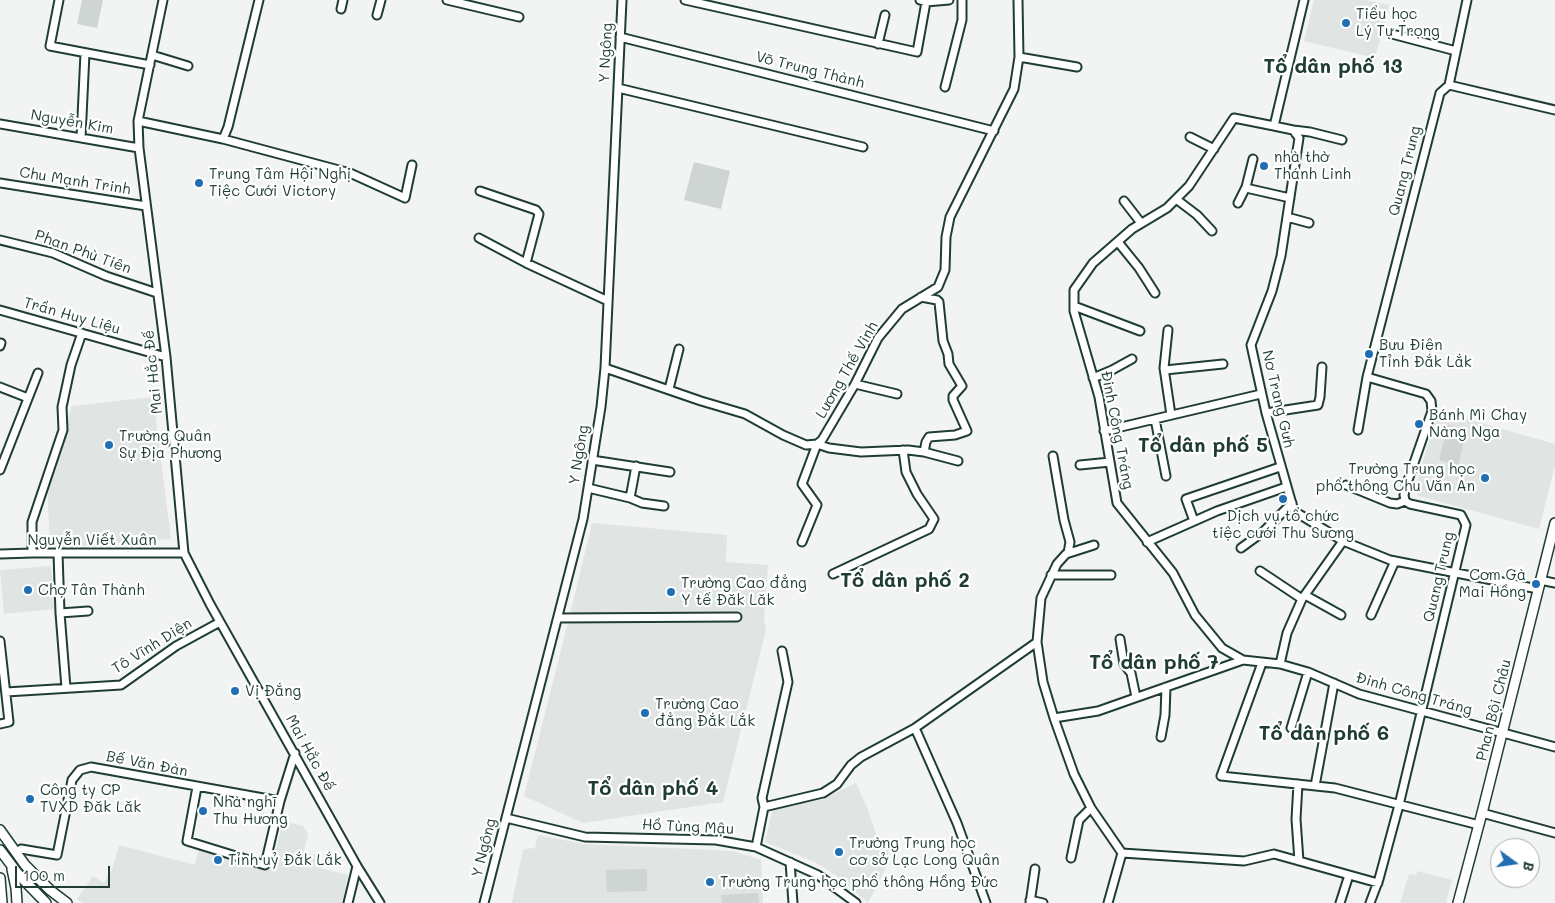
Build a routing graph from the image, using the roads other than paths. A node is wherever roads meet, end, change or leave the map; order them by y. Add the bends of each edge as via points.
1 (59, 0) edge
2 (163, 0) edge
3 (259, 0) edge
4 (343, 0) edge
5 (381, 0) edge
6 (447, 0) edge
7 (622, 0) edge
8 (685, 0) edge
9 (949, 0) edge
10 (962, 0) edge
11 (1018, 0) edge
12 (1304, 0) edge
13 (1467, 0) edge
14 (923, 1) edge
15 (340, 9) dead end
16 (376, 15) dead end
17 (885, 15) dead end
18 (519, 17) dead end
19 (1392, 34) dead end
20 (620, 37) junction
21 (878, 44) junction
22 (1456, 51) junction
23 (84, 53) junction
24 (152, 55) junction
25 (1019, 56) junction
26 (150, 65) junction
27 (188, 66) dead end
28 (1077, 67) dead end
29 (1449, 85) junction
30 (945, 87) dead end
31 (618, 88) junction
32 (1555, 110) edge
33 (138, 121) junction
34 (0, 124) edge
35 (1274, 126) junction
36 (1293, 130) junction
37 (994, 131) junction
38 (81, 138) junction
39 (1190, 138) dead end
40 (223, 139) junction
41 (1342, 140) dead end
42 (864, 147) dead end
43 (139, 148) junction
44 (1214, 149) junction
45 (1254, 159) dead end
46 (412, 165) dead end
47 (0, 183) edge
48 (1246, 188) junction
49 (480, 191) dead end
50 (1176, 198) junction
51 (1290, 198) junction
52 (1124, 201) dead end
53 (1238, 203) dead end
54 (146, 206) junction
55 (1287, 217) junction
56 (1309, 222) dead end
57 (1141, 224) junction
58 (1212, 231) dead end
59 (479, 238) dead end
60 (0, 240) edge
61 (1118, 242) junction
62 (526, 263) junction
63 (157, 293) junction
64 (1155, 293) dead end
65 (921, 297) junction
66 (608, 301) junction
67 (1074, 306) junction
68 (0, 310) edge
69 (1168, 330) dead end
70 (1140, 331) dead end
71 (82, 333) junction
72 (679, 349) dead end
73 (166, 357) junction
74 (1132, 359) dead end
75 (1223, 364) dead end
76 (1322, 367) dead end
77 (605, 368) junction
78 (1165, 370) junction
79 (38, 373) dead end
80 (1367, 377) junction
81 (1093, 378) junction
82 (854, 384) junction
83 (0, 387) edge
84 (669, 389) junction
85 (897, 394) dead end
86 (1261, 394) junction
87 (28, 398) junction
88 (1266, 413) junction
89 (1172, 415) junction
90 (1154, 419) junction
91 (1358, 430) dead end
92 (1104, 431) junction
93 (817, 444) junction
94 (904, 450) junction
95 (924, 452) junction
96 (1052, 456) dead end
97 (592, 460) junction
98 (958, 461) dead end
99 (1110, 462) junction
100 (1080, 465) dead end
101 (636, 466) junction
102 (1280, 467) junction
103 (0, 470) edge
104 (670, 472) dead end
105 (1166, 476) dead end
106 (1346, 485) dead end
107 (1286, 487) junction
108 (588, 488) junction
109 (630, 498) junction
110 (1405, 501) junction
111 (1292, 503) junction
112 (664, 506) dead end
113 (1194, 521) junction
114 (1555, 523) edge
115 (1342, 541) junction
116 (802, 542) dead end
117 (1148, 542) junction
118 (1094, 545) dead end
119 (1241, 548) dead end
120 (32, 553) junction
121 (58, 553) junction
122 (184, 553) junction
123 (1068, 553) junction
124 (0, 554) edge
125 (1395, 561) junction
126 (1260, 571) dead end
127 (1455, 572) junction
128 (833, 574) dead end
129 (1111, 575) dead end
130 (1051, 576) junction
131 (1540, 580) junction
132 (1555, 583) edge
133 (1538, 589) junction
134 (1303, 597) junction
135 (88, 611) dead end
136 (60, 613) junction
137 (1341, 615) dead end
138 (1371, 615) dead end
139 (737, 617) dead end
140 (558, 618) junction
141 (220, 622) junction
142 (1120, 639) dead end
143 (0, 641) edge
144 (1037, 642) junction
145 (782, 651) dead end
146 (1243, 660) junction
147 (1262, 662) junction
148 (1280, 664) junction
149 (1308, 672) junction
150 (1334, 683) junction
151 (1166, 687) junction
152 (66, 688) junction
153 (6, 692) junction
154 (1136, 697) junction
155 (1422, 710) junction
156 (1054, 718) junction
157 (0, 724) edge
158 (915, 728) junction
159 (1291, 728) dead end
160 (1502, 733) junction
161 (1161, 737) dead end
162 (1555, 747) edge
163 (295, 753) junction
164 (1298, 784) junction
165 (1314, 786) junction
166 (197, 787) junction
167 (280, 802) junction
168 (1399, 805) junction
169 (764, 807) junction
170 (1091, 808) junction
171 (1482, 813) junction
172 (506, 818) junction
173 (1479, 825) junction
174 (1555, 832) edge
175 (2, 834) edge
176 (756, 847) junction
177 (0, 850) edge
178 (16, 853) junction
179 (1122, 853) junction
180 (1071, 858) dead end
181 (1299, 861) junction
182 (790, 862) junction
183 (11, 864) junction
184 (357, 866) junction
185 (1035, 869) dead end
186 (1349, 875) junction
187 (0, 878) edge
188 (1378, 883) junction
189 (1030, 901) edge
190 (2, 903) edge
191 (17, 903) edge
192 (46, 903) edge
193 (67, 903) edge
194 (348, 903) edge
195 (380, 903) edge
196 (484, 903) edge
197 (793, 903) edge
198 (856, 903) edge
199 (986, 903) edge
200 (1043, 903) edge
201 (1108, 903) edge
202 (1340, 903) edge
203 (1370, 903) edge
204 (1458, 903) edge

1 - 23 street via 50,46
2 - 24 street, Mai Hắc Đế
3 - 40 street
4 - 15 street
5 - 16 street
6 - 18 street
7 - 20 street, Y Ngông
8 - 21 street
9 - 14 street
10 - 30 street via 962,20
11 - 25 street, Lương Thế Vinh
12 - 35 street
13 - 22 street, Quang Trung
14 - 21 street via 917,52
17 - 21 street
19 - 22 street
20 - 31 street, Y Ngông
20 - 37 street, Võ Trung Thành
22 - 29 street, Quang Trung
23 - 26 street
23 - 38 street
24 - 26 street, Mai Hắc Đế
24 - 27 street
25 - 28 street
25 - 37 street, Lương Thế Vinh via 1014,89
26 - 33 street, Mai Hắc Đế
29 - 32 street
29 - 80 street, Quang Trung via 1440,93
31 - 42 street
31 - 66 street, Y Ngông
33 - 40 street
33 - 43 street, Mai Hắc Đế
34 - 38 street, Nguyễn Kim
35 - 36 street
35 - 44 street, Đinh Công Tráng via 1234,118
36 - 41 street
36 - 51 street, Nơ Trang Gưh via 1299,138
37 - 65 street, Lương Thế Vinh via 950,217 945,270 938,287
38 - 43 street, Nguyễn Kim
39 - 44 street
40 - 46 street via 350,173 405,198
43 - 54 street, Mai Hắc Đế
44 - 50 street, Đinh Công Tráng via 1190,186
45 - 48 street
47 - 54 street, Chu Mạnh Trinh
48 - 51 street
48 - 53 street
49 - 62 street via 536,210 539,214
50 - 57 street, Đinh Công Tráng via 1167,208
50 - 58 street
51 - 55 street, Nơ Trang Gưh
52 - 57 street
54 - 63 street, Mai Hắc Đế
55 - 56 street
55 - 86 street, Nơ Trang Gưh via 1272,291 1251,345
57 - 61 street, Đinh Công Tráng
59 - 62 street
60 - 63 street, Phan Phù Tiên via 53,253
61 - 64 street
61 - 67 street, Đinh Công Tráng via 1090,267 1074,290
62 - 66 street
63 - 73 street, Mai Hắc Đế
65 - 82 street, Lương Thế Vinh via 902,309 878,338
65 - 95 street via 939,302 949,364 962,386 953,400 967,431 929,437
66 - 77 street, Y Ngông
67 - 70 street
67 - 81 street, Đinh Công Tráng
68 - 71 street, Trần Huy Liệu
69 - 78 street
71 - 73 street, Trần Huy Liệu
71 - 120 street via 70,365 62,407 63,430 32,522
72 - 84 street
73 - 122 street, Mai Hắc Đế
74 - 81 street
75 - 78 street
76 - 88 street via 1318,405
77 - 84 street
77 - 97 street, Y Ngông
78 - 89 street
79 - 87 street
80 - 91 street, Quang Trung
80 - 110 street via 1426,394 1431,401 1432,411 1406,486
81 - 92 street, Đinh Công Tráng
82 - 85 street
82 - 93 street, Lương Thế Vinh via 825,436
83 - 87 street
84 - 93 street via 745,414 806,445
86 - 88 street, Nơ Trang Gưh
86 - 89 street
87 - 103 street
88 - 102 street, Nơ Trang Gưh
89 - 90 street
90 - 92 street
90 - 105 street
92 - 99 street, Đinh Công Tráng
93 - 94 street via 861,452
93 - 116 street, Lương Thế Vinh via 802,484 817,505
94 - 95 street
94 - 128 street via 906,472 934,519 929,529
95 - 98 street
96 - 123 street via 1070,542
97 - 101 street
97 - 108 street, Y Ngông
99 - 100 street
99 - 117 street, Đinh Công Tráng via 1117,503
101 - 104 street
101 - 109 street
102 - 107 street, Nơ Trang Gưh
102 - 113 street via 1186,498
106 - 110 street, Quang Trung via 1390,503
107 - 111 street, Nơ Trang Gưh
107 - 113 street
108 - 109 street
108 - 140 street, Y Ngông
109 - 112 street
110 - 127 street, Quang Trung via 1461,515 1466,525
111 - 115 street, Nơ Trang Gưh via 1294,511
111 - 119 street via 1263,532
113 - 117 street
114 - 131 main road, Phan Bội Châu
115 - 125 street, Nơ Trang Gưh
115 - 134 street
117 - 146 street, Đinh Công Tráng via 1173,573 1196,615 1222,648
118 - 123 street
120 - 121 street, Nguyễn Viết Xuân
120 - 124 street, Nguyễn Viết Xuân
121 - 122 street, Nguyễn Viết Xuân
121 - 136 street
122 - 141 street, Mai Hắc Đế
123 - 130 street
125 - 127 street, Nơ Trang Gưh
125 - 138 street
126 - 134 street
127 - 133 street, Nơ Trang Gưh
127 - 155 street, Quang Trung
129 - 130 street
130 - 144 street via 1041,598
131 - 132 street
131 - 133 main road, Phan Bội Châu
133 - 160 main road, Phan Bội Châu
134 - 137 street
134 - 148 street via 1287,633
135 - 136 street
136 - 152 street
139 - 140 street
140 - 172 street, Y Ngông
141 - 152 street, Tô Vĩnh Diện via 176,646 121,685
141 - 163 street, Mai Hắc Đế
142 - 154 street via 1124,664 1130,670
143 - 153 street
144 - 156 street via 1043,682
144 - 158 street
145 - 169 street via 788,682 762,798
146 - 147 street, Đinh Công Tráng
146 - 151 street
147 - 148 street, Đinh Công Tráng
147 - 164 street via 1221,776
148 - 149 street, Đinh Công Tráng
149 - 150 street, Đinh Công Tráng
149 - 159 street
150 - 155 street, Đinh Công Tráng via 1359,694
150 - 165 street
151 - 154 street
151 - 161 street
152 - 153 street, Tô Vĩnh Diện
153 - 157 street via 9,722
154 - 156 street via 1098,710
155 - 160 street, Đinh Công Tráng
155 - 168 street, Quang Trung
156 - 170 street via 1074,774
158 - 169 street via 861,757 837,784 823,793
158 - 199 street via 957,823
160 - 162 street, Đinh Công Tráng
160 - 171 main road, Phan Bội Châu
163 - 167 street
163 - 184 street, Mai Hắc Đế
164 - 165 street
164 - 181 street
165 - 168 street via 1335,788
166 - 167 street, Bế Văn Đàn
166 - 167 street via 187,841 265,865
166 - 178 street, Bế Văn Đàn via 91,767 80,770 72,780 56,855 21,850
168 - 173 street
168 - 188 street, Quang Trung
169 - 176 street
170 - 179 street
170 - 180 street via 1079,820
171 - 173 main road, Phan Bội Châu
171 - 174 street
172 - 176 street, Hồ Tùng Mậu via 585,837 716,840
172 - 196 street, Y Ngông
173 - 204 main road, Phan Bội Châu
175 - 178 main road
175 - 183 main road
176 - 182 street, Hồ Tùng Mậu
177 - 183 main road
178 - 193 main road via 50,890
179 - 181 street via 1244,861 1274,854
179 - 201 street
181 - 186 street
182 - 197 street
182 - 198 street, Hồ Tùng Mậu via 818,875
183 - 191 main road
183 - 192 main road
184 - 194 street
184 - 195 street, Mai Hắc Đế
185 - 189 street
186 - 188 street
186 - 202 street
187 - 190 main road
188 - 203 street, Quang Trung
189 - 200 street

